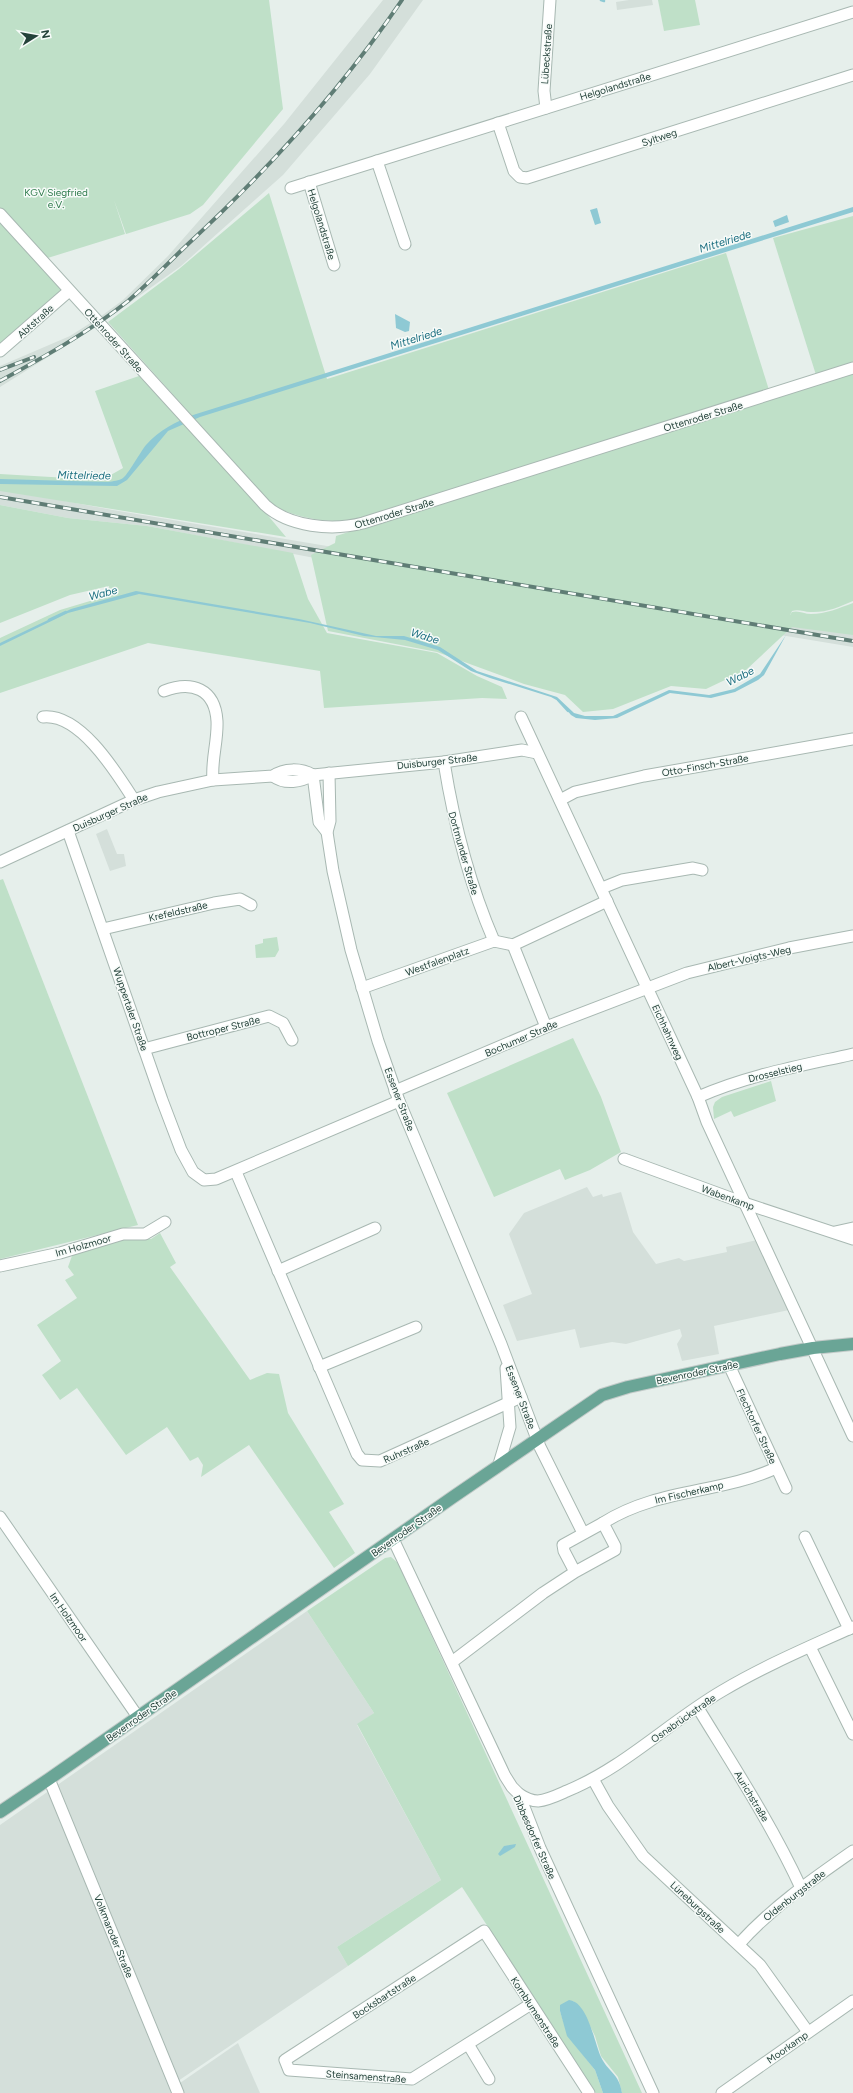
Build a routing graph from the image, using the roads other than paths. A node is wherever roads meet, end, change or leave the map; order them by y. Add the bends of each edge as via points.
1 (550, 0) edge
2 (853, 12) edge
3 (853, 75) edge
4 (546, 108) junction
5 (498, 123) junction
6 (377, 161) junction
7 (309, 182) junction
8 (291, 188) dead end
9 (0, 214) edge
10 (405, 244) dead end
11 (334, 265) dead end
12 (69, 291) junction
13 (0, 351) edge
14 (853, 368) edge
15 (164, 691) dead end
16 (43, 717) dead end
17 (521, 717) dead end
18 (853, 739) edge
19 (536, 753) junction
20 (444, 762) junction
21 (329, 773) junction
22 (313, 774) junction
23 (213, 780) junction
24 (134, 800) junction
25 (560, 800) junction
26 (68, 831) junction
27 (327, 832) junction
28 (0, 862) edge
29 (702, 870) dead end
30 (602, 888) junction
31 (607, 901) junction
32 (251, 905) dead end
33 (103, 929) junction
34 (853, 936) edge
35 (494, 941) junction
36 (513, 945) junction
37 (648, 987) junction
38 (362, 988) junction
39 (546, 1027) junction
40 (292, 1040) dead end
41 (144, 1049) junction
42 (853, 1054) edge
43 (397, 1096) junction
44 (698, 1097) junction
45 (624, 1159) dead end
46 (236, 1172) junction
47 (204, 1180) joint
48 (747, 1204) junction
49 (165, 1222) dead end
50 (375, 1228) dead end
51 (853, 1228) edge
52 (834, 1232) junction
53 (853, 1239) edge
54 (0, 1266) edge
55 (278, 1271) junction
56 (416, 1327) dead end
57 (853, 1344) edge
58 (813, 1348) junction
59 (505, 1356) junction
60 (729, 1365) junction
61 (319, 1367) junction
62 (521, 1397) junction
63 (508, 1403) junction
64 (853, 1436) edge
65 (537, 1439) junction
66 (499, 1464) junction
67 (776, 1468) junction
68 (786, 1488) dead end
69 (0, 1517) edge
70 (603, 1523) junction
71 (583, 1532) junction
72 (805, 1537) dead end
73 (393, 1539) junction
74 (575, 1572) junction
75 (851, 1628) edge
76 (810, 1647) junction
77 (452, 1662) junction
78 (698, 1708) junction
79 (138, 1717) junction
80 (853, 1734) edge
81 (49, 1779) junction
82 (593, 1779) junction
83 (519, 1794) junction
84 (0, 1812) edge
85 (853, 1851) edge
86 (801, 1888) junction
87 (484, 1931) joint
88 (739, 1944) junction
89 (853, 2001) edge
90 (531, 2004) junction
91 (808, 2032) junction
92 (468, 2044) junction
93 (285, 2060) joint
94 (489, 2079) dead end
95 (178, 2093) edge
96 (589, 2093) edge
97 (653, 2093) edge
98 (722, 2093) edge

1 - 4 street, Lübeckstraße via 544,91
2 - 4 street, Helgolandstraße
3 - 5 street, Syltweg via 527,178 514,171
4 - 5 street, Helgolandstraße
5 - 6 street, Helgolandstraße
6 - 7 street, Helgolandstraße
6 - 10 street
7 - 8 street, Helgolandstraße
7 - 11 street, Helgolandstraße
9 - 12 street, Ottenroder Straße
12 - 13 street, Abtstraße
12 - 14 street, Ottenroder Straße via 275,514 314,525 344,527 363,523
15 - 23 street via 175,687 194,686 211,701 217,721
16 - 24 street via 54,716 78,730 104,757
17 - 19 street, Eichhahnweg
18 - 25 street, Otto-Finsch-Straße via 637,777 575,792
19 - 20 street, Duisburger Straße via 522,750
19 - 25 street, Eichhahnweg
20 - 21 street, Duisburger Straße
20 - 35 street, Dortmunder Straße via 460,843 474,891
21 - 22 street, Duisburger Straße
21 - 27 street, Essener Straße via 330,820
22 - 23 street, Duisburger Straße via 304,770 293,770 280,771 273,776
22 - 27 street, Essener Straße via 319,822
23 - 24 street, Duisburger Straße
24 - 26 street, Duisburger Straße
25 - 30 street, Eichhahnweg
26 - 28 street, Duisburger Straße
26 - 33 street, Wuppertaler Straße
27 - 38 street, Essener Straße via 341,910
29 - 30 street via 693,868 622,880
30 - 31 street, Eichhahnweg
31 - 36 street
31 - 37 street, Eichhahnweg
32 - 33 street, Krefeldstraße via 240,899
33 - 41 street, Wuppertaler Straße
34 - 37 street, Albert-Voigts-Weg via 746,958 687,973
35 - 36 street
35 - 38 street, Westfalenplatz
36 - 39 street
37 - 39 street, Bochumer Straße
37 - 44 street, Eichhahnweg
38 - 43 street, Essener Straße
39 - 43 street, Bochumer Straße
40 - 41 street, Bottroper Straße via 283,1023 269,1016
41 - 47 street, Wuppertaler Straße via 185,1159 193,1172
42 - 44 street, Drosselstieg via 768,1073
43 - 46 street, Bochumer Straße
43 - 59 street, Essener Straße
44 - 48 street, Eichhahnweg via 707,1122
45 - 48 street, Wabenkamp
46 - 47 street, Bochumer Straße
46 - 55 street, Ruhrstraße
48 - 52 street, Wabenkamp
48 - 58 street, Eichhahnweg
49 - 54 street, Im Holzmoor via 145,1234 123,1234 60,1253
50 - 55 street
51 - 52 street
52 - 53 street, Wabenkamp
55 - 61 street, Ruhrstraße
56 - 61 street
57 - 58 main road, Bevenroder Straße
58 - 60 main road, Bevenroder Straße
58 - 64 street, Eichhahnweg
59 - 62 street, Essener Straße
59 - 63 street, Essener Straße
60 - 65 main road, Bevenroder Straße via 611,1392 594,1400
60 - 67 street, Flechtorfer Straße
61 - 63 street, Ruhrstraße via 357,1454 362,1460 369,1462 380,1461
62 - 63 street, Ruhrstraße
62 - 65 street, Essener Straße
63 - 66 street, Essener Straße via 510,1427
65 - 66 main road, Bevenroder Straße
65 - 71 street
66 - 73 main road, Bevenroder Straße
67 - 68 street, Flechtorfer Straße
67 - 70 street, Im Fischerkamp via 745,1480 647,1502
69 - 79 street, Im Holzmoor
70 - 71 street, Im Fischerkamp
70 - 74 street via 615,1550
71 - 74 street, Im Fischerkamp via 563,1545
72 - 75 street, Osnabrückstraße
73 - 77 street, Dibbesdorfer Straße
73 - 79 main road, Bevenroder Straße
74 - 77 street
75 - 76 street, Osnabrückstraße
76 - 78 street, Osnabrückstraße via 750,1675 721,1691
76 - 80 street
77 - 83 street, Dibbesdorfer Straße via 505,1776
78 - 82 street, Osnabrückstraße
78 - 86 street, Aurichstraße via 765,1816
79 - 81 main road, Bevenroder Straße
81 - 84 main road, Bevenroder Straße
81 - 95 street, Volkmaroder Straße
82 - 83 street, Osnabrückstraße via 538,1801
82 - 88 street, Lüneburgstraße via 608,1806 643,1856
83 - 97 street, Dibbesdorfer Straße via 543,1855
85 - 86 street, Oldenburgstraße
86 - 88 street, Oldenburgstraße via 767,1916
87 - 90 street, Kornblumenstraße
87 - 93 street, Bocksbartstraße
88 - 91 street, Lüneburgstraße via 760,1965
89 - 91 street, Moorkamp
90 - 92 street, Steinsamenstraße
90 - 96 street, Kornblumenstraße
91 - 98 street, Moorkamp
92 - 93 street, Steinsamenstraße via 412,2079 289,2070
92 - 94 street

